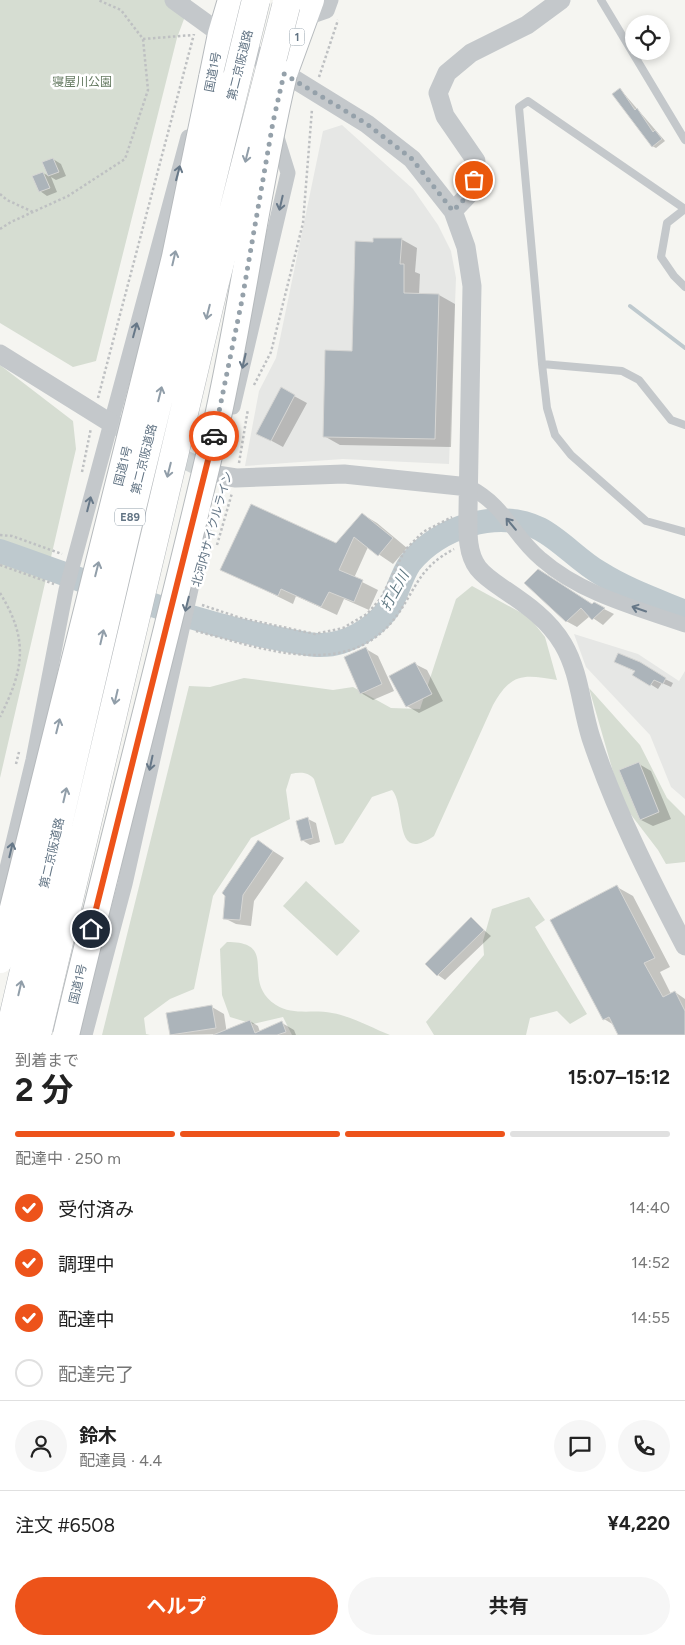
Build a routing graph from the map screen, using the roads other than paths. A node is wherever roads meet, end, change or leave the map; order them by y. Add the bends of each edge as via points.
1 (174, 0) edge
2 (256, 0) edge
3 (331, 0) edge
4 (561, 0) edge
5 (601, 0) edge
6 (300, 8) edge
7 (225, 12) edge
8 (284, 74) junction
9 (212, 78) junction
10 (273, 122) junction
11 (685, 140) edge
12 (453, 211) junction
13 (685, 287) edge
14 (2, 359) edge
15 (542, 364) junction
16 (110, 422) junction
17 (685, 425) edge
18 (217, 476) junction
19 (469, 487) junction
20 (685, 532) edge
21 (685, 625) edge
22 (0, 897) edge
23 (685, 946) edge
24 (0, 960) edge
25 (9, 1035) edge
26 (37, 1035) edge
27 (66, 1035) edge
28 (85, 1035) edge

1 - 7 street
25 -> 2 highway, 第二京阪道路 / E89, bridge via 126,532
3 - 6 street via 327,11
4 - 12 street via 527,25 471,53 446,74 438,93 445,116 476,161 473,190
5 - 11 lane
6 - 8 highway, 国道1号 / 1
6 -> 26 highway, E89, bridge via 204,325
7 - 8 street
7 - 9 highway, 国道1号
8 - 10 highway, 国道1号 / 1, bridge
8 - 12 street via 367,124 412,159
16 -> 9 street via 198,99
24 -> 9 highway, 国道1号, bridge via 175,257
10 -> 18 street via 288,172
10 - 27 highway, 国道1号 / 1, bridge via 242,300 212,443
12 - 19 street via 466,247 472,286
13 - 15 lane via 661,257 668,223 685,210 528,101 519,107
14 - 16 street
15 - 17 lane via 622,371 640,380 671,420
15 - 20 lane via 547,408 555,435 572,456 646,521
22 -> 16 street via 33,760 66,590
18 - 19 street via 344,474
18 -> 28 street via 125,884
21 -> 19 street via 578,585 540,558 487,496
19 - 23 street via 462,512 462,545 488,578 536,612 563,644 575,673 591,738 626,827

